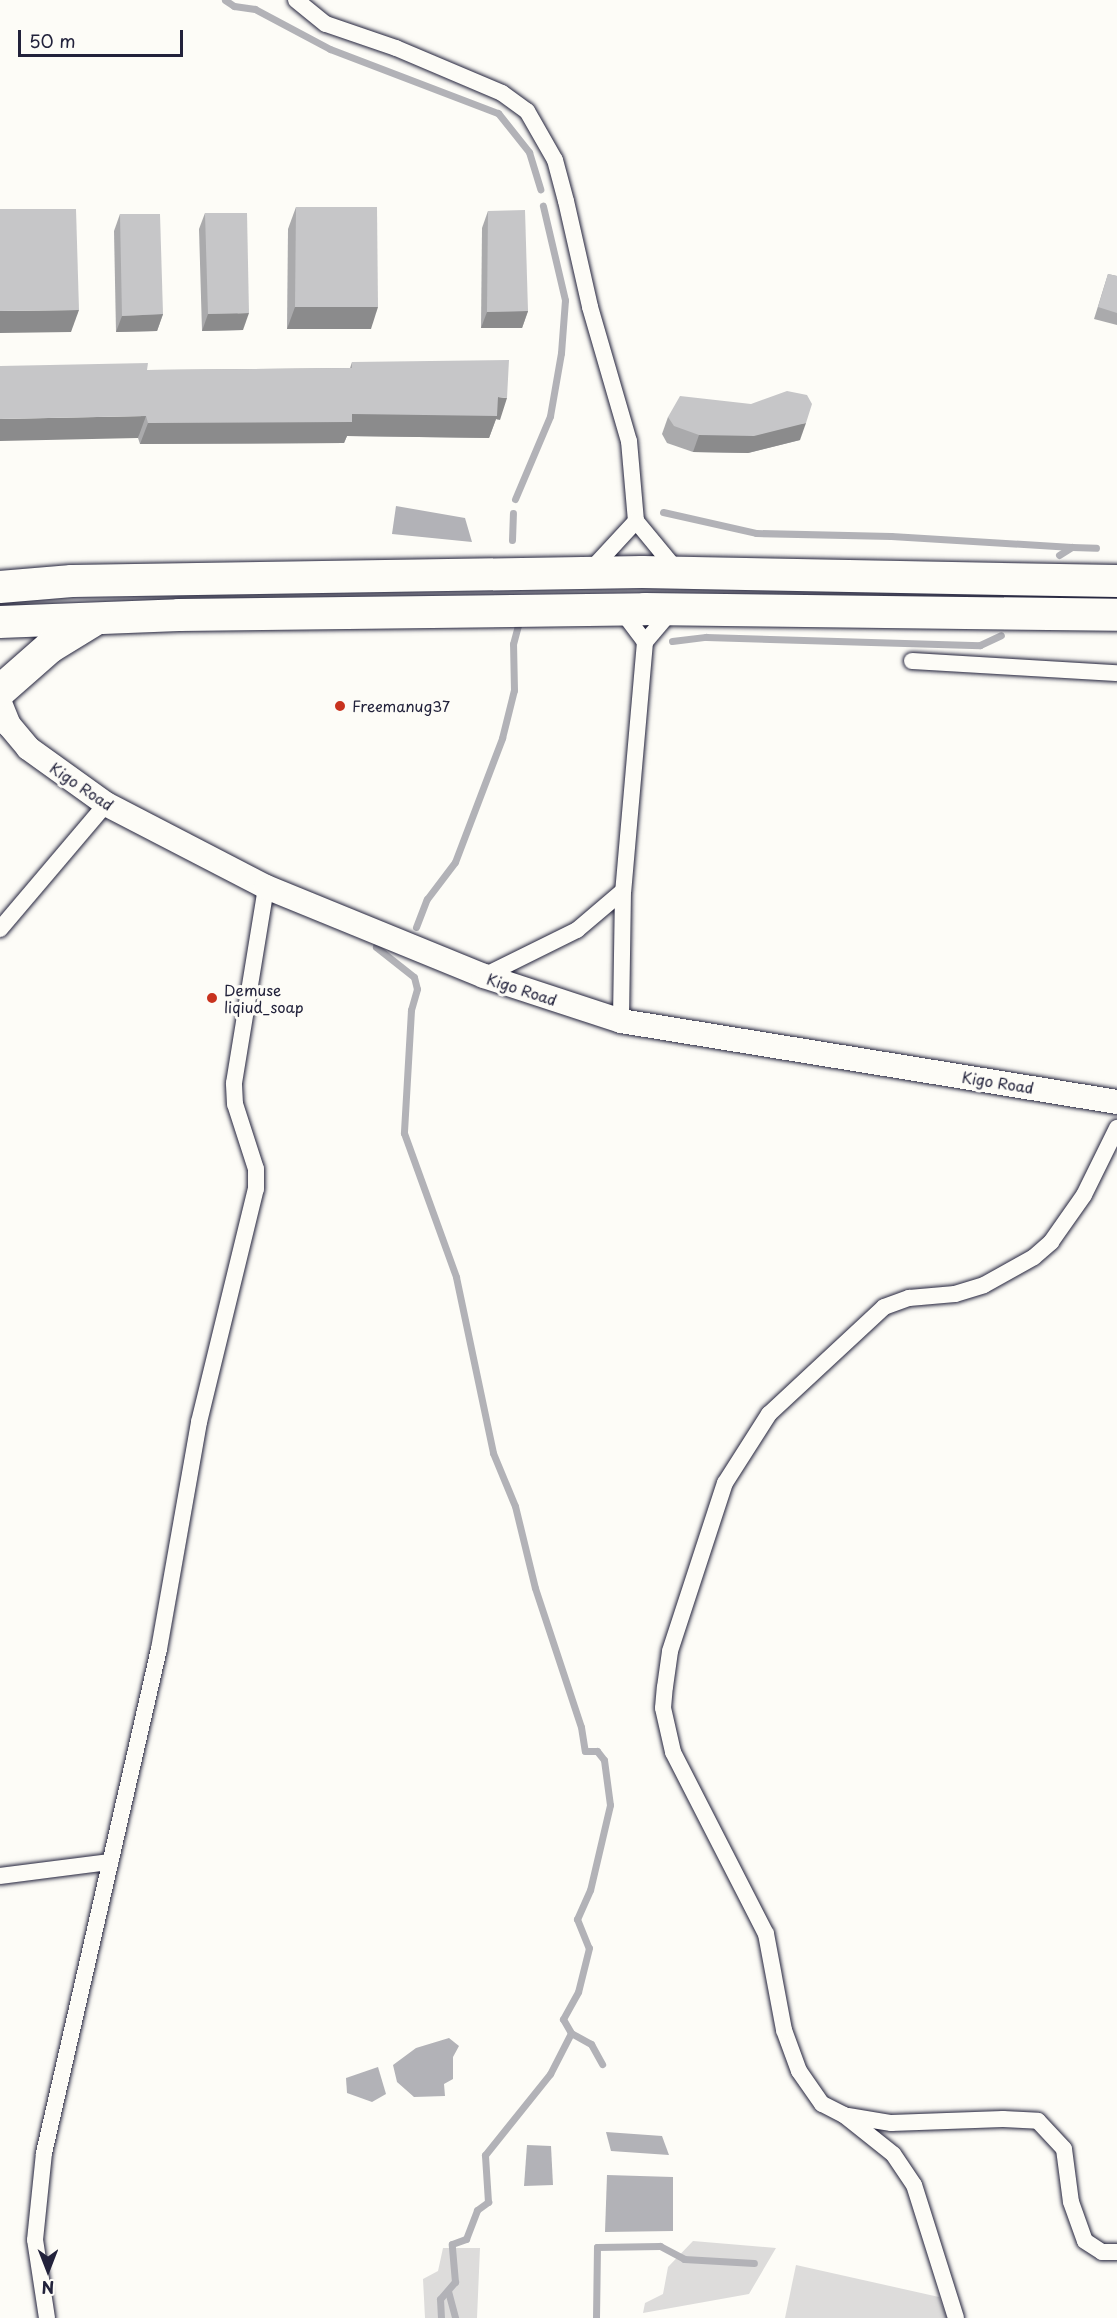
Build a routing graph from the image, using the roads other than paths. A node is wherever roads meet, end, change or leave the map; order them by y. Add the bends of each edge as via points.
1 (296, 0) edge
2 (636, 521) junction
3 (678, 573) junction
4 (587, 574) junction
5 (1117, 581) edge
6 (0, 587) edge
7 (673, 609) junction
8 (621, 610) junction
9 (1117, 615) edge
10 (96, 618) junction
11 (0, 622) edge
12 (645, 642) junction
13 (912, 661) dead end
14 (1117, 673) edge
15 (0, 691) edge
16 (0, 703) edge
17 (106, 804) junction
18 (266, 887) junction
19 (623, 891) junction
20 (0, 929) edge
21 (484, 976) junction
22 (621, 1022) junction
23 (1117, 1102) edge
24 (1117, 1128) edge
25 (110, 1862) junction
26 (0, 1876) edge
27 (844, 2115) junction
28 (1117, 2252) edge
29 (46, 2318) edge
30 (956, 2318) edge

1 - 2 street via 326,24 502,93 527,111 555,160 629,441
2 - 3 street
2 - 4 street
3 - 4 highway
3 - 5 highway
4 - 6 highway via 72,581
7 - 8 highway
7 - 9 highway
7 - 12 street
8 - 10 highway
8 - 12 street
10 - 11 highway
10 - 15 highway via 50,647
12 - 19 street
13 - 14 street
16 - 17 street, Kigo Road via 9,725 28,748
17 - 18 street, Kigo Road
17 - 20 street
18 - 21 street, Kigo Road
18 - 25 street via 234,1083 235,1104 256,1169 256,1189 199,1422 159,1649
19 - 21 street via 577,930
19 - 22 street
21 - 22 street, Kigo Road
22 - 23 street, Kigo Road
24 - 27 street via 1084,1195 1051,1242 1034,1257 984,1285 955,1294 909,1298 884,1307 769,1414 725,1483 670,1650 663,1708 673,1752 766,1934 784,2030 799,2071 822,2104
25 - 26 street
25 - 29 street via 44,2152 35,2240
27 - 28 street via 891,2123 1004,2118 1038,2121 1064,2149 1071,2202 1085,2241 1102,2252
27 - 30 street via 893,2154 914,2185

